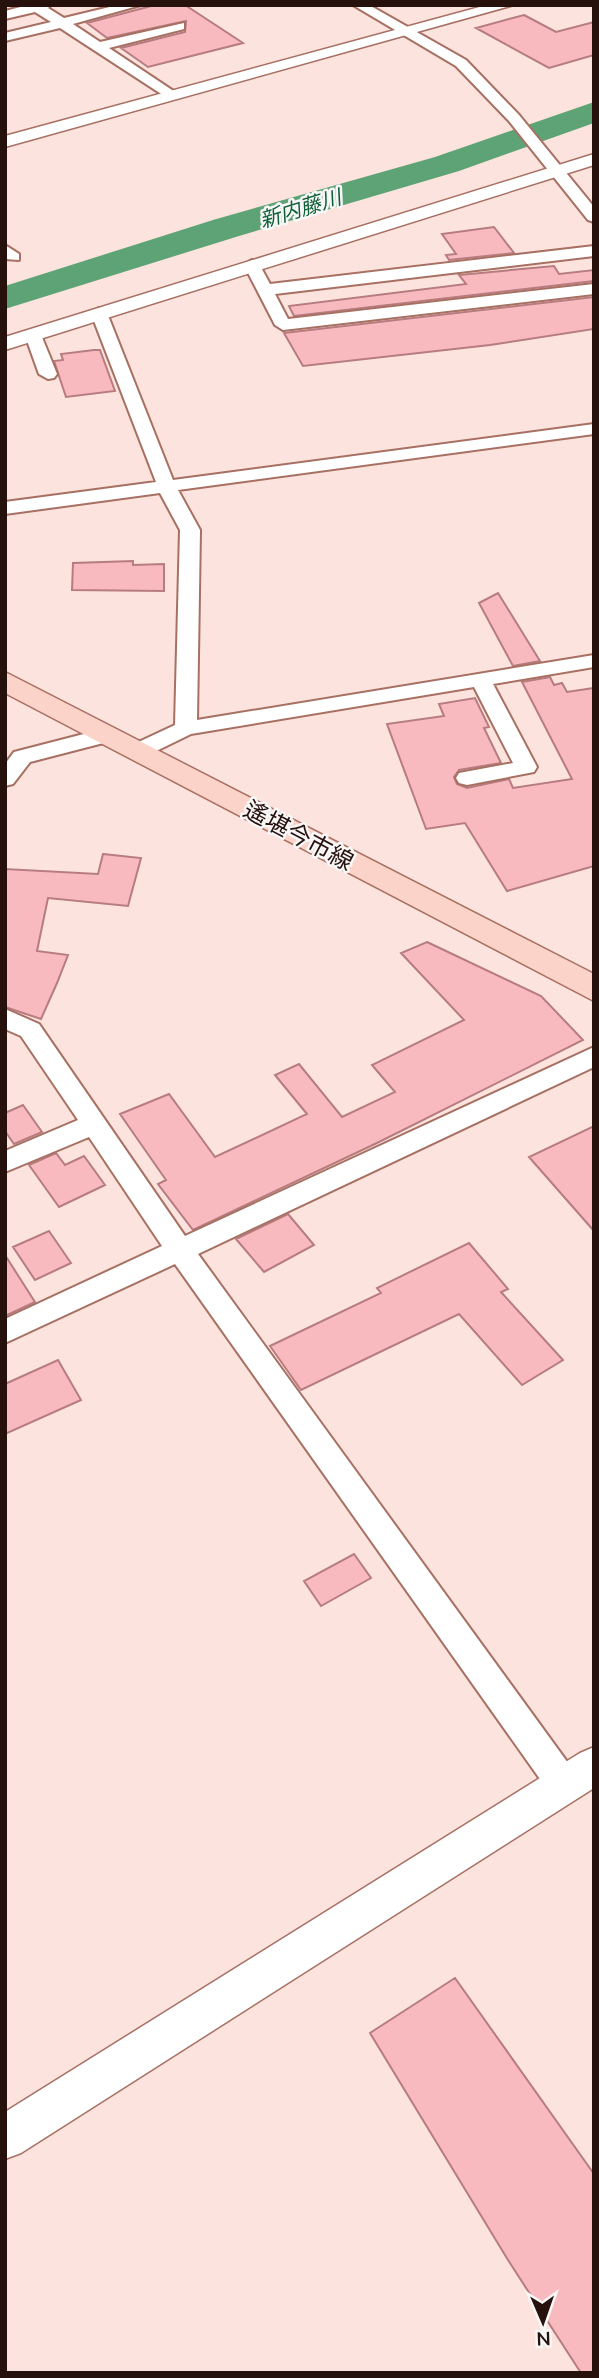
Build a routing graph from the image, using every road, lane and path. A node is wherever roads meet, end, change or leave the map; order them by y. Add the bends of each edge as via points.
1 (135, 5) edge
2 (359, 5) edge
3 (506, 5) edge
4 (39, 6) edge
5 (5, 15) edge
6 (61, 23) junction
7 (178, 26) dead end
8 (406, 33) junction
9 (5, 37) edge
10 (94, 47) junction
11 (174, 96) junction
12 (5, 142) edge
13 (594, 159) edge
14 (553, 166) junction
15 (594, 217) edge
16 (594, 251) edge
17 (251, 265) junction
18 (594, 289) edge
19 (264, 290) junction
20 (99, 313) junction
21 (33, 335) junction
22 (5, 344) edge
23 (48, 374) dead end
24 (594, 429) edge
25 (167, 488) junction
26 (5, 508) edge
27 (594, 661) edge
28 (480, 679) junction
29 (5, 681) edge
30 (186, 728) junction
31 (107, 736) junction
32 (138, 751) junction
33 (467, 778) dead end
34 (5, 779) edge
35 (594, 989) edge
36 (5, 1018) edge
37 (594, 1056) edge
38 (94, 1124) junction
39 (5, 1162) edge
40 (179, 1249) junction
41 (5, 1332) edge
42 (579, 1776) edge
43 (5, 2137) edge

1 - 6 street
2 - 8 street
3 - 8 street
4 - 5 street
4 - 6 street
6 - 9 street
6 - 10 street
7 - 10 street
8 - 11 street
8 - 14 street via 461,63
10 - 11 street
11 - 12 street
13 - 14 street
14 - 15 street
14 - 17 street
16 - 19 street
17 - 19 street
17 - 20 street
18 - 19 street via 284,325
20 - 21 street
20 - 25 street
21 - 22 street
21 - 23 street
24 - 25 street
25 - 26 street
25 - 30 street via 190,530
27 - 28 street
28 - 30 street
28 - 33 street via 526,768
29 - 31 main road, 遙堪今市線
30 - 32 street
31 - 32 main road, 遙堪今市線
31 - 34 street via 22,757
32 - 35 main road, 遙堪今市線
36 - 38 street via 30,1030
37 - 40 street
38 - 39 street
38 - 40 street
40 - 41 street
40 - 42 street
42 - 43 street

